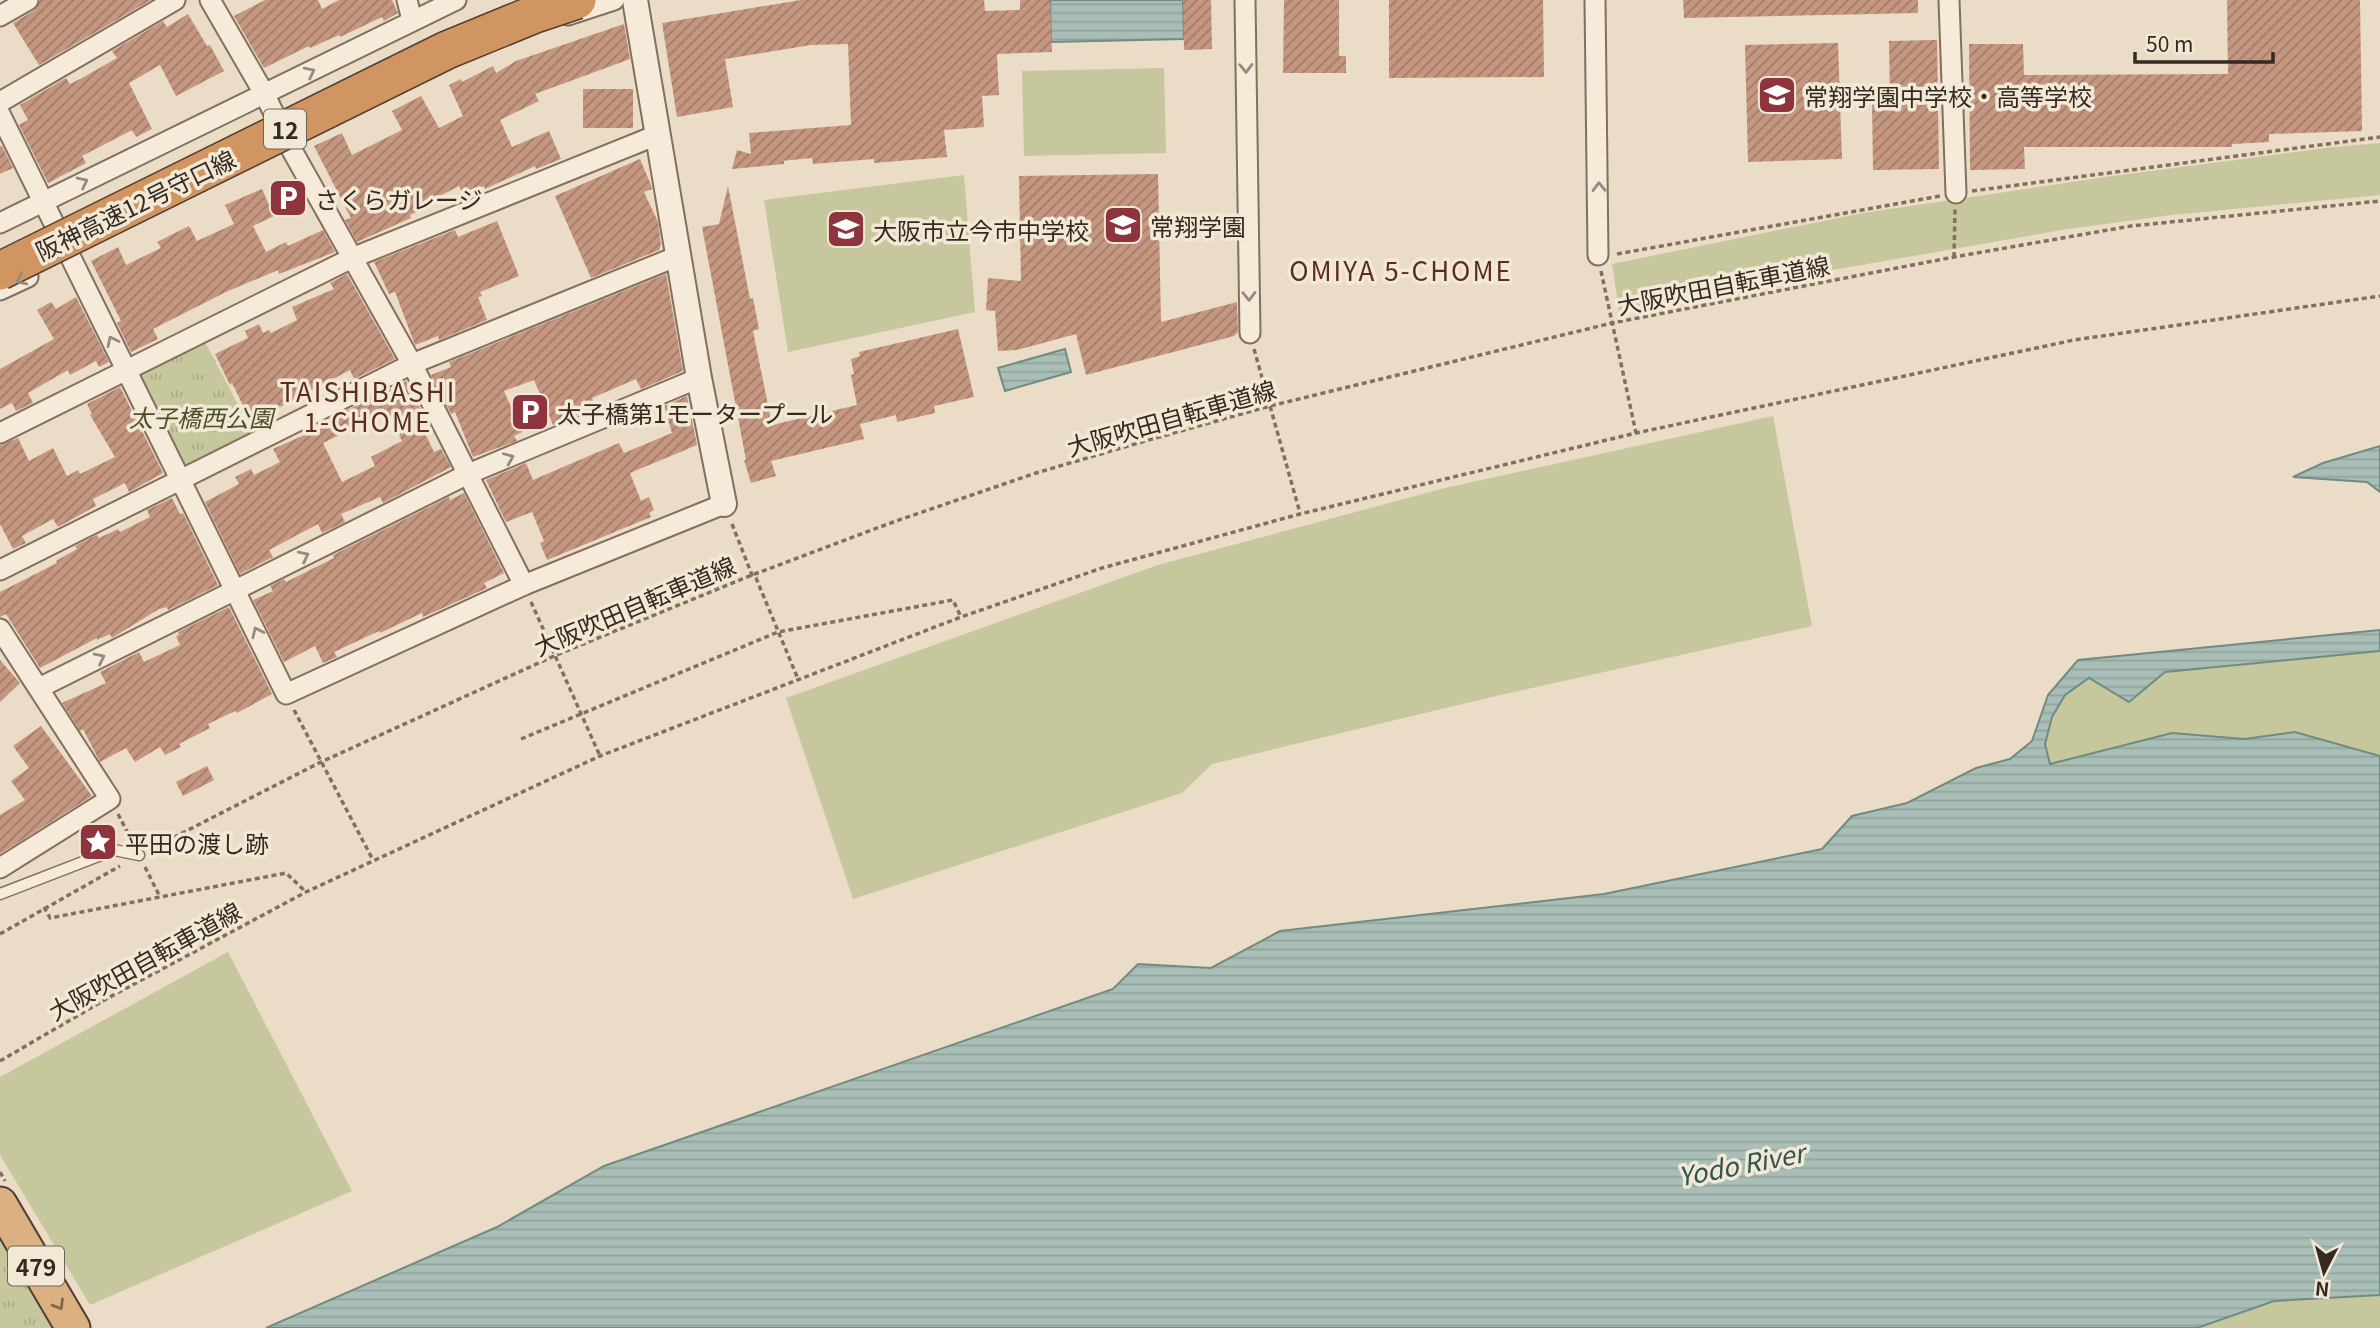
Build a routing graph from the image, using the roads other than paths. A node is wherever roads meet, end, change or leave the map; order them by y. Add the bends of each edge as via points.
1 (28, 0) edge
2 (175, 0) edge
3 (407, 0) edge
4 (456, 0) edge
5 (507, 0) edge
6 (577, 0) edge
7 (614, 0) edge
8 (635, 0) edge
9 (1245, 0) edge
10 (1594, 0) edge
11 (1948, 0) edge
12 (215, 2) edge
13 (0, 16) edge
14 (412, 20) junction
15 (265, 95) junction
16 (0, 102) edge
17 (0, 114) edge
18 (657, 135) junction
19 (4, 136) edge
20 (289, 145) junction
21 (1955, 193) road end
22 (43, 202) junction
23 (0, 223) edge
24 (0, 245) edge
25 (1606, 255) road end
26 (70, 256) junction
27 (678, 256) junction
28 (352, 258) junction
29 (0, 271) edge
30 (0, 290) edge
31 (1250, 333) road end
32 (412, 364) junction
33 (127, 372) junction
34 (699, 378) junction
35 (0, 433) edge
36 (468, 474) junction
37 (182, 480) junction
38 (724, 504) joint
39 (0, 570) edge
40 (524, 585) junction
41 (237, 590) junction
42 (3, 642) edge
43 (39, 688) junction
44 (139, 855) road end
45 (0, 868) edge
46 (0, 894) edge
47 (0, 1204) edge
48 (0, 1249) edge
49 (47, 1328) edge
50 (73, 1328) edge

1 - 13 street
2 - 16 street
3 - 14 street
4 - 14 street
5 - 24 highway, 阪神高速12号守口線 via 440,28
6 - 29 highway, 阪神高速12号守口線 / 12, bridge via 447,50
7 - 20 street via 537,24
8 - 18 street
9 -> 31 street
25 -> 10 street
11 - 21 street
12 - 15 street
15 -> 14 street
15 - 20 street
22 -> 15 street
17 - 19 street
18 - 27 street
18 - 28 street
19 - 22 street
20 - 26 street
20 - 28 street
22 - 23 street
22 - 26 street
26 -> 30 street
33 -> 26 street
27 - 32 street
27 - 34 street
28 - 32 street
28 - 33 street
32 - 36 street
32 - 37 street
33 - 35 street
33 - 37 street
36 -> 34 street
34 - 38 street
36 - 40 street
41 -> 36 street
37 - 39 street
37 - 41 street
38 - 40 street
40 -> 41 street via 286,694
43 -> 41 street
42 - 43 street
43 - 45 street via 110,799
44 - 46 lane via 114,850
47 -> 50 highway, 479
48 - 49 highway, 479

